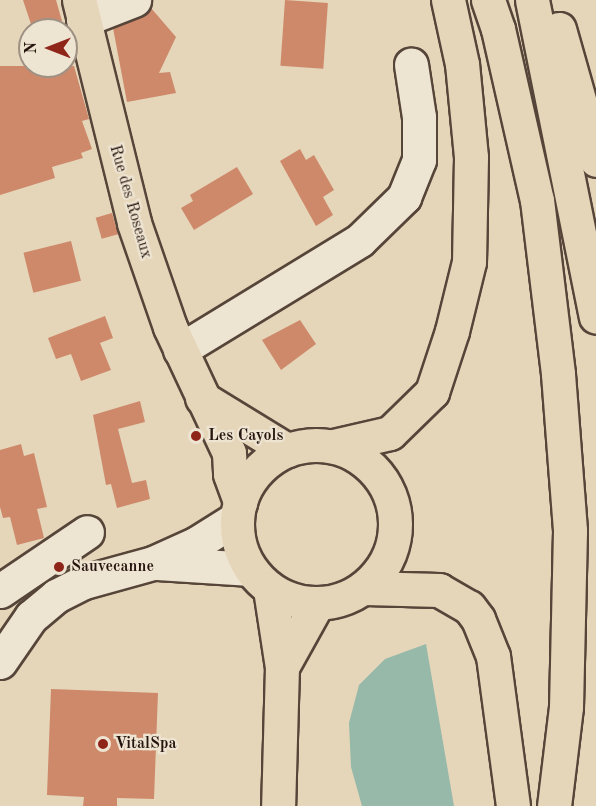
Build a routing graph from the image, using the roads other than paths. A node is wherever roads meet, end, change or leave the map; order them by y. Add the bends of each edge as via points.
1 (134, 0) edge
2 (448, 0) edge
3 (488, 0) edge
4 (532, 0) edge
5 (551, 0) edge
6 (81, 10) edge
7 (411, 65) dead end
8 (596, 160) edge
9 (596, 317) edge
10 (180, 350) junction
11 (202, 398) junction
12 (333, 446) junction
13 (287, 450) junction
14 (239, 510) junction
15 (87, 532) dead end
16 (153, 563) junction
17 (260, 579) junction
18 (365, 588) junction
19 (0, 591) edge
20 (317, 604) junction
21 (0, 662) edge
22 (282, 667) junction
23 (278, 806) edge
24 (513, 806) edge
25 (554, 806) edge

1 - 6 street
2 - 12 main road via 462,64 471,157 468,262 452,331 432,392 390,433
3 - 25 main road via 537,200 558,374 570,531 566,707
4 - 9 main road
5 - 8 main road
6 - 10 main road, Rue des Roseaux via 134,224
7 - 10 street via 419,117 419,160 404,197 360,240
10 - 11 main road, Rue des Roseaux
11 - 13 main road
11 - 14 main road, Rue des Roseaux via 229,453
12 - 13 main road
12 - 18 main road via 357,456 377,472 390,494 394,511 393,545 383,569
13 - 14 main road via 266,463 250,480
14 - 16 street via 197,543
14 - 17 main road via 240,544
15 - 19 street
16 - 17 street
16 - 21 street via 84,582 56,596 32,617
17 - 20 main road via 292,600
17 - 22 main road
18 - 20 main road via 342,600
18 - 24 main road via 439,590 468,606 478,619 493,656
20 - 22 main road
22 - 23 main road

